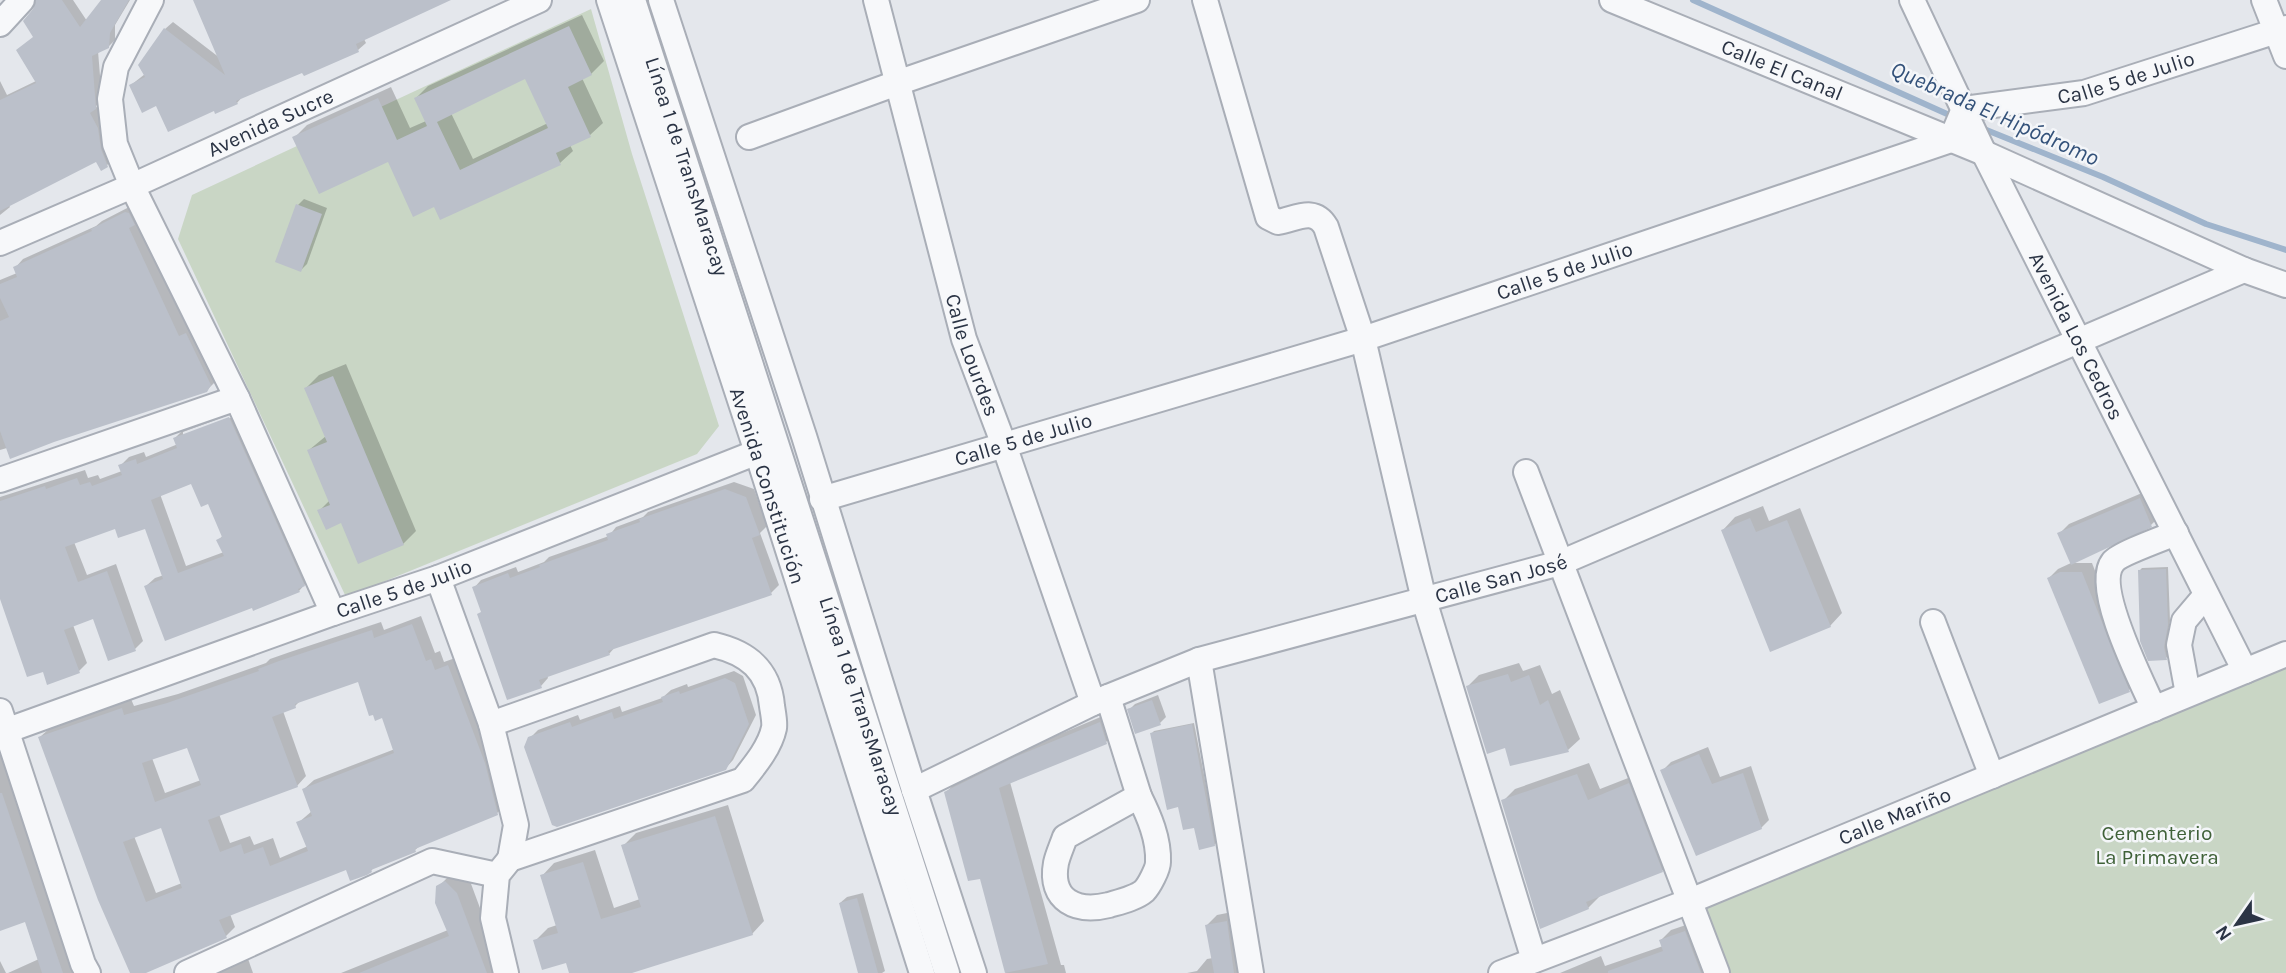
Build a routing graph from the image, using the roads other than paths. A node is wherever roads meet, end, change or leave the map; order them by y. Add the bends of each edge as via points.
1 (22, 0) edge
2 (151, 0) edge
3 (539, 0) edge
4 (609, 0) edge
5 (633, 0) edge
6 (661, 0) edge
7 (876, 0) edge
8 (1137, 0) edge
9 (1205, 0) edge
10 (1612, 0) edge
11 (1912, 0) edge
12 (2264, 0) edge
13 (0, 24) edge
14 (2282, 29) edge
15 (2286, 56) edge
16 (897, 83) junction
17 (1965, 110) junction
18 (749, 137) dead end
19 (1951, 140) junction
20 (1981, 146) junction
21 (132, 186) junction
22 (0, 243) edge
23 (2244, 270) junction
24 (2286, 285) edge
25 (1363, 340) junction
26 (2079, 340) junction
27 (237, 398) junction
28 (804, 436) junction
29 (1003, 444) junction
30 (767, 448) junction
31 (1526, 472) dead end
32 (0, 480) edge
33 (822, 499) junction
34 (2176, 533) junction
35 (1560, 563) junction
36 (438, 578) junction
37 (2206, 595) junction
38 (1424, 600) junction
39 (333, 613) junction
40 (1933, 622) dead end
41 (2286, 654) edge
42 (1199, 660) junction
43 (2245, 671) junction
44 (2188, 694) junction
45 (1100, 700) junction
46 (2154, 709) junction
47 (491, 724) junction
48 (2, 725) edge
49 (1992, 776) junction
50 (914, 790) junction
51 (1139, 796) junction
52 (504, 867) junction
53 (1690, 901) junction
54 (1534, 960) junction
55 (89, 973) edge
56 (187, 973) edge
57 (506, 973) edge
58 (922, 973) edge
59 (947, 973) edge
60 (974, 973) edge
61 (1251, 973) edge
62 (1501, 973) edge
63 (1717, 973) edge

1 - 13 street
2 - 21 street via 116,67 110,99 115,144
3 - 21 street, Avenida Sucre
4 - 30 street, Avenida Constitución
5 - 30 street, Línea 1 de TransMaracay
6 - 28 street
7 - 16 street, Calle Lourdes
8 - 16 street
9 - 25 street via 1268,217 1278,222 1309,214 1323,222
10 - 19 street, Calle El Canal
11 - 17 street, Avenida Los Cedros
12 - 14 street
14 - 15 street
14 - 17 street, Calle 5 de Julio via 2084,93
16 - 18 street
16 - 29 street, Calle Lourdes via 964,339
17 - 19 street
17 - 20 street, Avenida Los Cedros
19 - 20 street, Calle El Canal
19 - 25 street, Calle 5 de Julio
20 - 23 street
20 - 26 street, Avenida Los Cedros
21 - 22 street, Avenida Sucre
21 - 27 street
23 - 24 street
23 - 26 street, Calle San José
25 - 29 street, Calle 5 de Julio
25 - 38 street
26 - 34 street, Avenida Los Cedros
26 - 35 street, Calle San José
27 - 32 street
27 - 39 street
28 - 30 street, Calle 5 de Julio
28 - 33 street
29 - 33 street, Calle 5 de Julio
29 - 45 street, Calle Lourdes
30 - 36 street, Calle 5 de Julio
30 - 58 street, Avenida Constitución
30 - 59 street, Línea 1 de TransMaracay
31 - 35 street
33 - 50 street
34 - 37 street, Avenida Los Cedros
34 - 46 street via 2114,560 2107,572 2115,618
35 - 38 street, Calle San José
35 - 53 street
36 - 39 street, Calle 5 de Julio
36 - 47 street
37 - 43 street, Avenida Los Cedros
37 - 44 street via 2184,621 2179,645
38 - 42 street, Calle San José
38 - 54 street
39 - 48 street, Calle 5 de Julio
40 - 49 street
41 - 43 street, Calle Mariño
42 - 45 street, Calle San José
42 - 61 street
43 - 44 street, Calle Mariño
44 - 46 street, Calle Mariño
45 - 50 street, Calle San José
45 - 51 street, Calle Lourdes
46 - 49 street, Calle Mariño
47 - 52 street via 516,825
47 - 52 street via 713,645 753,661 771,690 774,728 744,780
48 - 55 street
49 - 53 street, Calle Mariño
50 - 60 street
51 - 51 street via 1152,823 1158,864 1143,891 1092,909 1070,904 1055,883 1065,837
52 - 56 street via 432,861
52 - 57 street via 493,918
53 - 54 street, Calle Mariño
53 - 63 street
54 - 62 street, Calle Mariño

